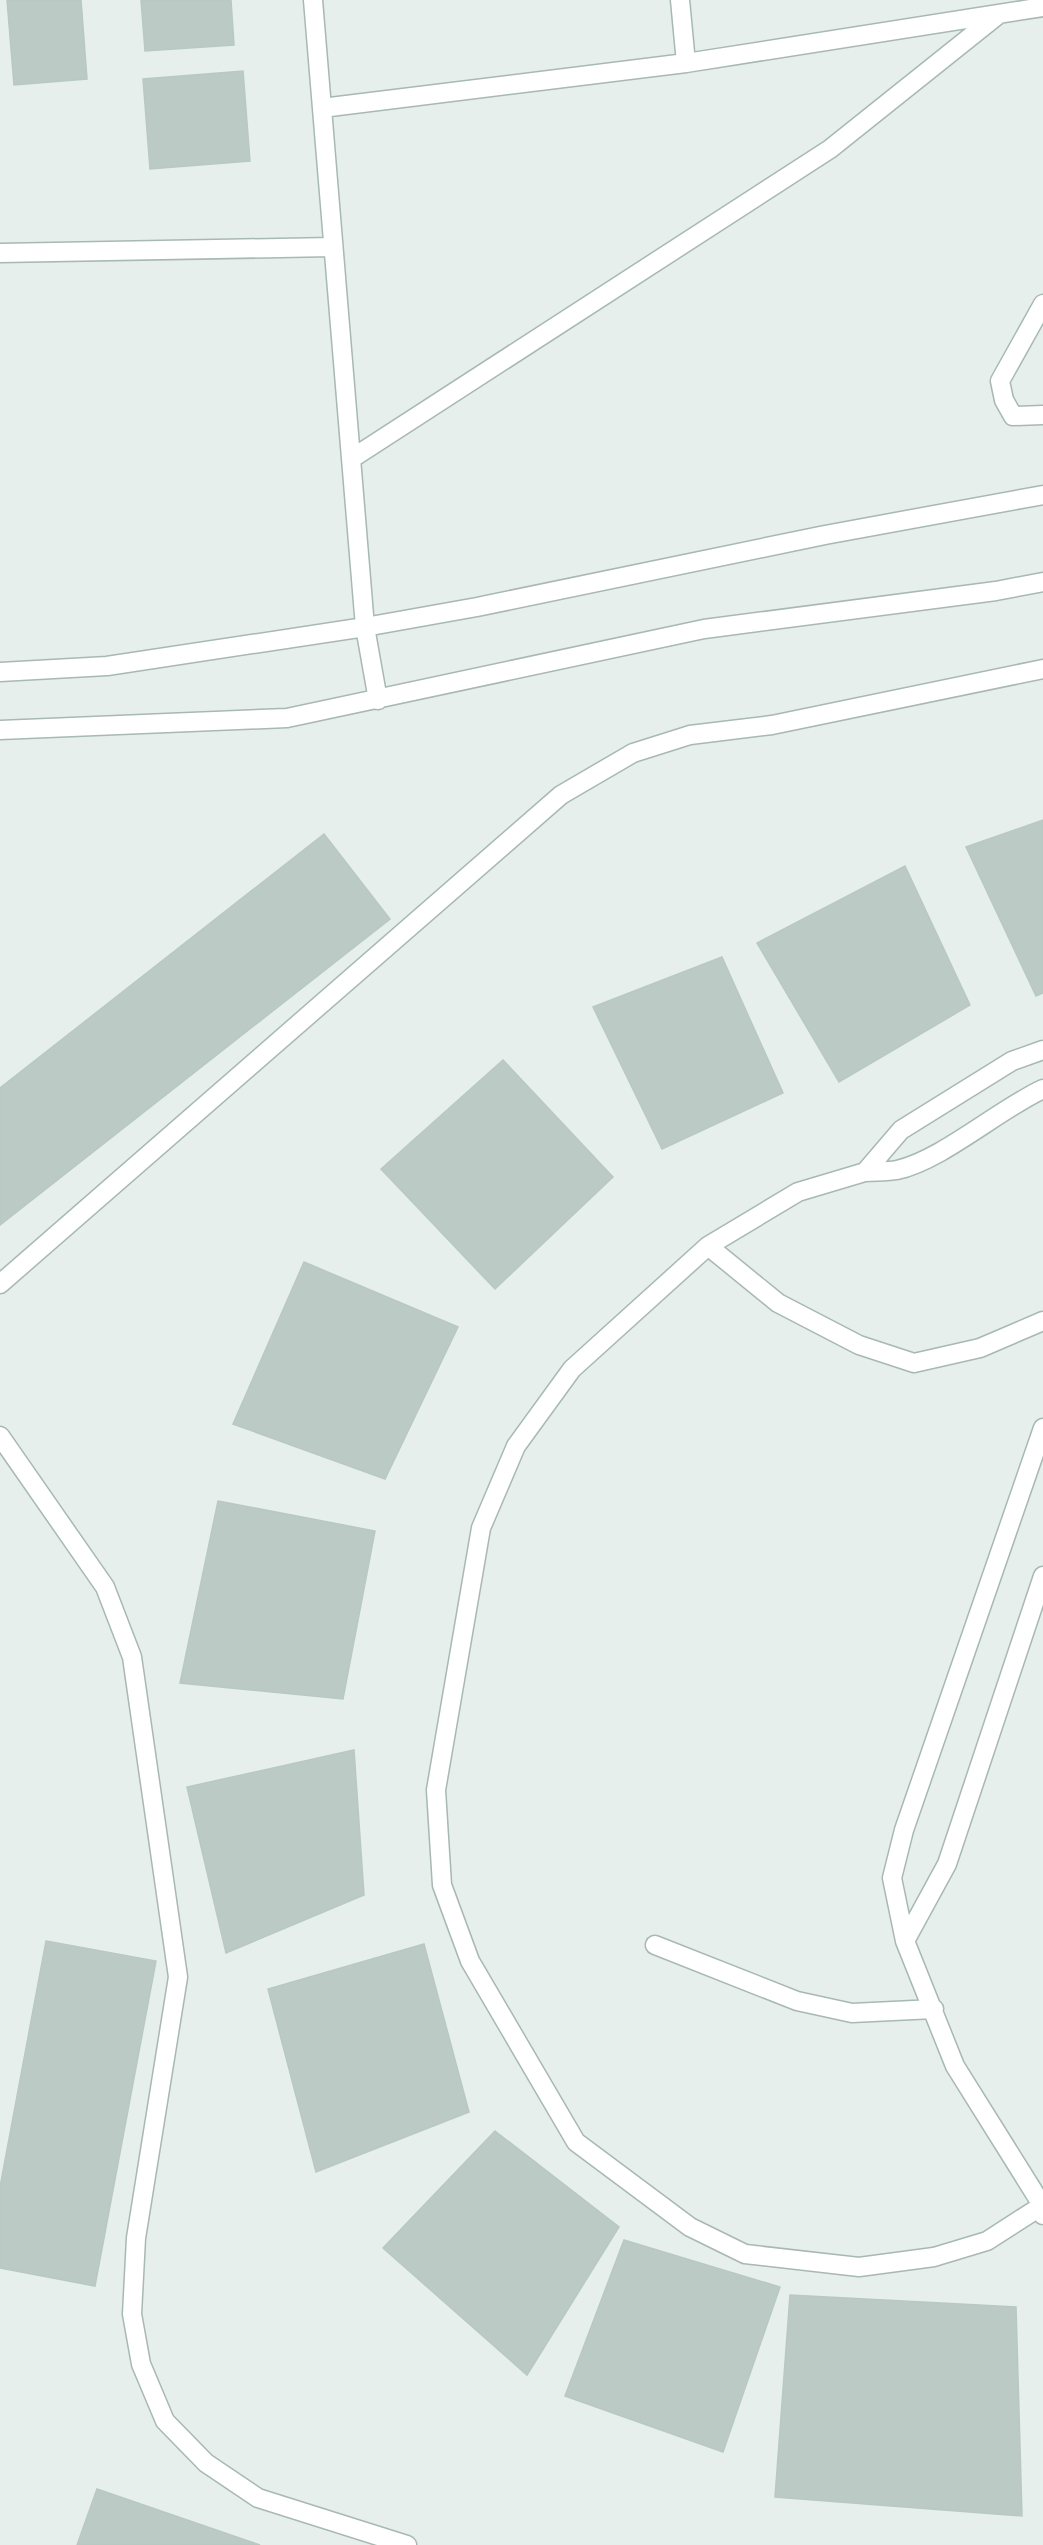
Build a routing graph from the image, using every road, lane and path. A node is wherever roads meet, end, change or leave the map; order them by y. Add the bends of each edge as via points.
1 (313, 0) edge
2 (680, 0) edge
3 (1043, 7) edge
4 (999, 14) junction
5 (686, 63) junction
6 (322, 108) junction
7 (332, 247) junction
8 (0, 253) edge
9 (1043, 304) edge
10 (1043, 415) edge
11 (351, 459) junction
12 (1043, 495) edge
13 (1043, 582) edge
14 (365, 627) junction
15 (1043, 669) edge
16 (0, 672) edge
17 (378, 700) junction
18 (0, 729) edge
19 (1043, 1050) edge
20 (1043, 1089) edge
21 (865, 1172) junction
22 (708, 1246) junction
23 (0, 1284) edge
24 (1043, 1321) edge
25 (1043, 1428) edge
26 (0, 1436) edge
27 (1043, 1576) edge
28 (905, 1941) junction
29 (655, 1945) dead end
30 (934, 2009) junction
31 (1043, 2209) edge
32 (407, 2545) edge

1 - 6 street
2 - 5 street
3 - 4 street
4 - 5 street
4 - 11 street via 830,149
5 - 6 street
6 - 7 street
7 - 8 street
7 - 11 street
9 - 10 street via 1000,381 1013,416
11 - 14 street
12 - 14 street
13 - 17 street via 704,628
14 - 16 street via 107,666
14 - 17 street
15 - 23 street via 772,725 690,735 633,753 561,795
17 - 18 street via 287,718
19 - 21 street via 1012,1061 901,1130
20 - 21 street via 1015,1102 933,1155 898,1170
21 - 22 street via 798,1192
22 - 24 street via 778,1303 859,1345 914,1363 980,1348
22 - 31 street via 572,1369 516,1446 481,1528 436,1790 442,1885 470,1961 576,2142 690,2227 745,2254 859,2266 934,2256 987,2241
25 - 28 street via 904,1830 892,1878
26 - 32 street via 105,1587 134,1669 178,1977 136,2238 132,2314 141,2364 165,2421 206,2463 258,2498
27 - 28 street via 947,1864
28 - 30 street
29 - 30 street via 796,2001 852,2013
30 - 31 street via 955,2066

